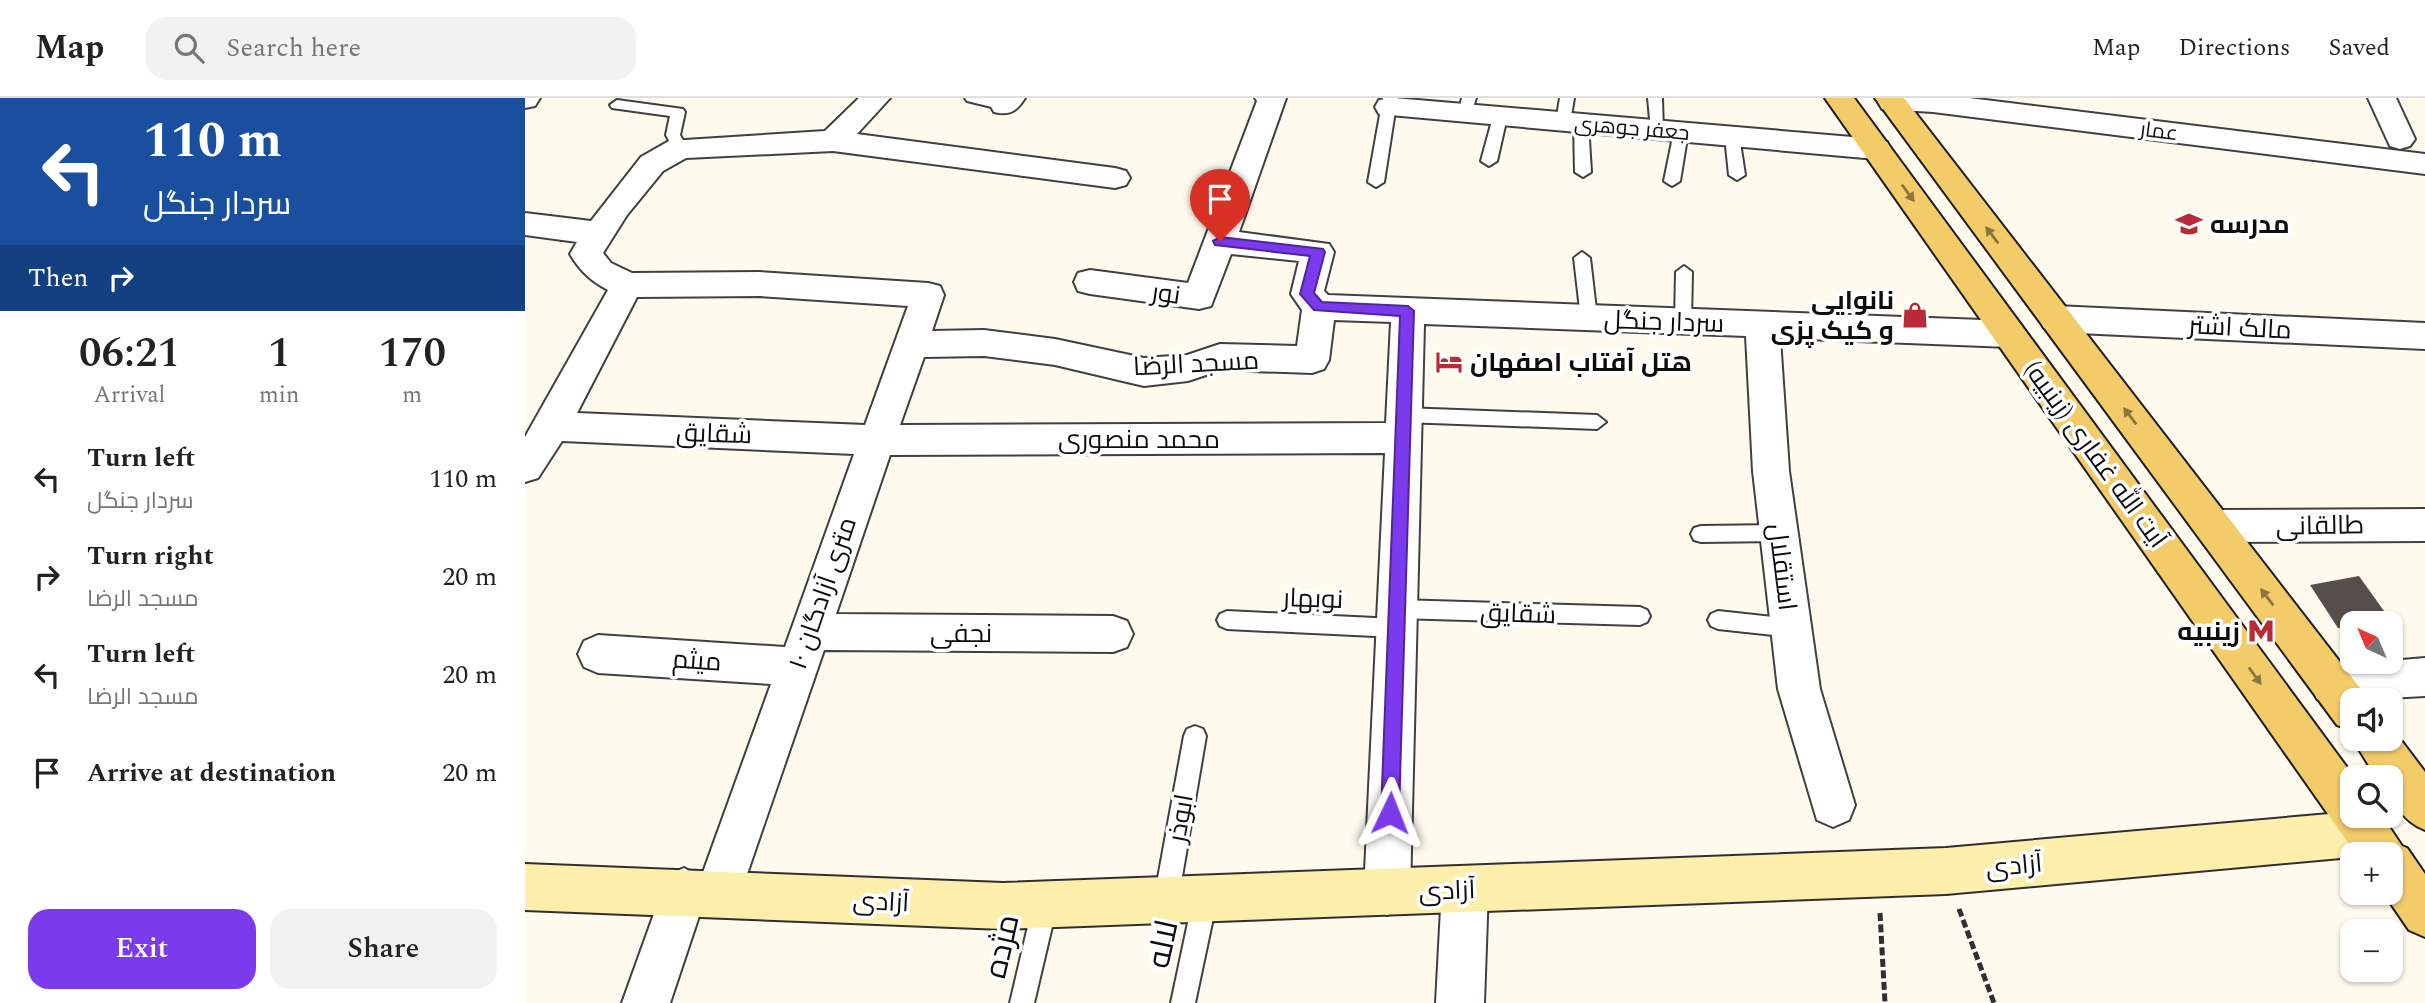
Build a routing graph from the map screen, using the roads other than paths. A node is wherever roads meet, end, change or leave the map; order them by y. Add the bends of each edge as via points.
1 (876, 98) edge
2 (972, 98) edge
3 (1271, 98) edge
4 (1655, 98) edge
5 (1839, 98) edge
6 (2132, 98) edge
7 (2382, 98) edge
8 (1890, 100) edge
9 (1007, 101) edge
10 (1389, 103) edge
11 (617, 106) dead end
12 (1467, 106) edge
13 (1570, 114) edge
14 (1500, 117) junction
15 (2142, 129) junction
16 (1669, 131) junction
17 (1732, 136) junction
18 (2400, 138) dead end
19 (833, 141) junction
20 (680, 148) junction
21 (1876, 149) junction
22 (1489, 161) dead end
23 (2425, 164) edge
24 (1583, 172) dead end
25 (1737, 175) dead end
26 (1115, 178) dead end
27 (1672, 181) dead end
28 (1376, 183) dead end
29 (529, 230) edge
30 (600, 233) junction
31 (1220, 241) junction
32 (1582, 258) dead end
33 (1684, 272) dead end
34 (1090, 282) dead end
35 (627, 285) junction
36 (1319, 307) junction
37 (1408, 311) junction
38 (1589, 318) junction
39 (2056, 319) junction
40 (1683, 321) junction
41 (1762, 324) junction
42 (2009, 334) junction
43 (2425, 336) edge
44 (911, 344) junction
45 (1597, 422) dead end
46 (552, 426) junction
47 (1404, 427) junction
48 (875, 440) junction
49 (2167, 465) junction
50 (525, 467) edge
51 (2114, 479) junction
52 (2425, 525) edge
53 (2215, 527) junction
54 (1779, 533) junction
55 (1700, 534) dead end
56 (2238, 558) junction
57 (2182, 573) junction
58 (1640, 616) dead end
59 (1397, 619) junction
60 (1718, 620) dead end
61 (1227, 621) dead end
62 (1791, 628) junction
63 (1113, 634) dead end
64 (803, 650) junction
65 (598, 654) dead end
66 (2425, 677) edge
67 (2382, 688) edge
68 (2340, 695) edge
69 (1195, 736) dead end
70 (2383, 751) edge
71 (1833, 806) dead end
72 (2425, 808) edge
73 (2370, 836) edge
74 (525, 887) edge
75 (1465, 889) junction
76 (702, 892) junction
77 (1387, 892) junction
78 (1186, 899) junction
79 (1045, 905) junction
80 (2425, 914) edge
81 (646, 1003) edge
82 (1021, 1003) edge
83 (1183, 1003) edge
84 (1460, 1003) edge

1 - 19 street
2 - 9 lane
3 - 31 street, نور
4 - 16 lane
5 - 21 main road, آیت الله غفاری (زینبیه)
6 - 15 street
7 - 18 street
8 - 15 street, عمار
39 -> 8 main road, آیت الله غفاری (زینبیه)
10 - 12 street, جعفر جوهری
10 - 28 lane
11 - 20 lane via 678,112 673,135
12 - 14 street, جعفر جوهری
13 - 14 street, جعفر جوهری
13 - 16 street, جعفر جوهری
13 - 24 lane
14 - 22 lane
15 - 23 street, عمار
16 - 17 street, جعفر جوهری
16 - 27 lane
17 - 21 street, جعفر جوهری
17 - 25 lane
19 - 20 street
19 - 26 street
20 - 30 street via 652,164
21 -> 42 main road, آیت الله غفاری (زینبیه)
29 - 30 street
30 - 35 street via 586,254 600,271
31 - 34 street, نور via 1199,297
31 - 36 street, مسجد الرضا via 1318,252 1307,294
32 - 38 lane
33 - 40 lane
35 - 44 street, ۱۰ متری آزادگان via 760,284 928,295
35 - 46 street
36 - 37 street, سردار جنگل
36 - 44 street, مسجد الرضا via 1312,360 1220,357 1188,368 1144,372 1055,352 996,345
37 - 38 street, سردار جنگل
37 - 47 street
38 - 40 street, سردار جنگل
39 - 43 street, مالک اشتر
49 -> 39 main road, آیت الله غفاری (زینبیه)
40 - 41 street, سردار جنگل
41 - 42 street, سردار جنگل
41 - 54 street, استقلال
42 - 51 main road, آیت الله غفاری (زینبیه)
44 - 48 street, ۱۰ متری آزادگان
45 - 47 lane
46 - 48 street, شقایق
46 - 50 street
47 - 48 street, محمد منصوری
47 - 59 street
48 - 64 street, ۱۰ متری آزادگان
49 - 51 main road
49 - 53 main road, آیت الله غفاری (زینبیه)
51 - 57 main road, آیت الله غفاری (زینبیه)
52 - 53 street, طالقانی
53 - 56 main road, آیت الله غفاری (زینبیه)
54 - 55 lane
54 - 62 street, استقلال
56 - 57 main road
68 -> 56 main road, آیت الله غفاری (زینبیه)
57 -> 73 main road, آیت الله غفاری (زینبیه)
58 - 59 lane, شقایق
59 - 61 lane, نوبهار
59 - 77 street
60 - 62 lane
62 - 71 street, استقلال via 1799,689
63 - 64 street, نجفی
64 - 65 street, میثم
64 - 76 street, ۱۰ متری آزادگان
66 - 67 street
69 - 78 lane, ابوذر
70 - 72 main road
73 - 75 street, آزادی via 1946,871
73 - 80 main road, آیت الله غفاری (زینبیه)
74 - 76 street, آزادی
75 - 77 street, آزادی
75 - 84 street
76 - 79 street, آزادی
76 - 81 street, ۱۰ متری آزادگان
77 - 78 street, آزادی
78 - 79 street, آزادی
78 - 83 lane, لاله
79 - 82 lane, مژده

